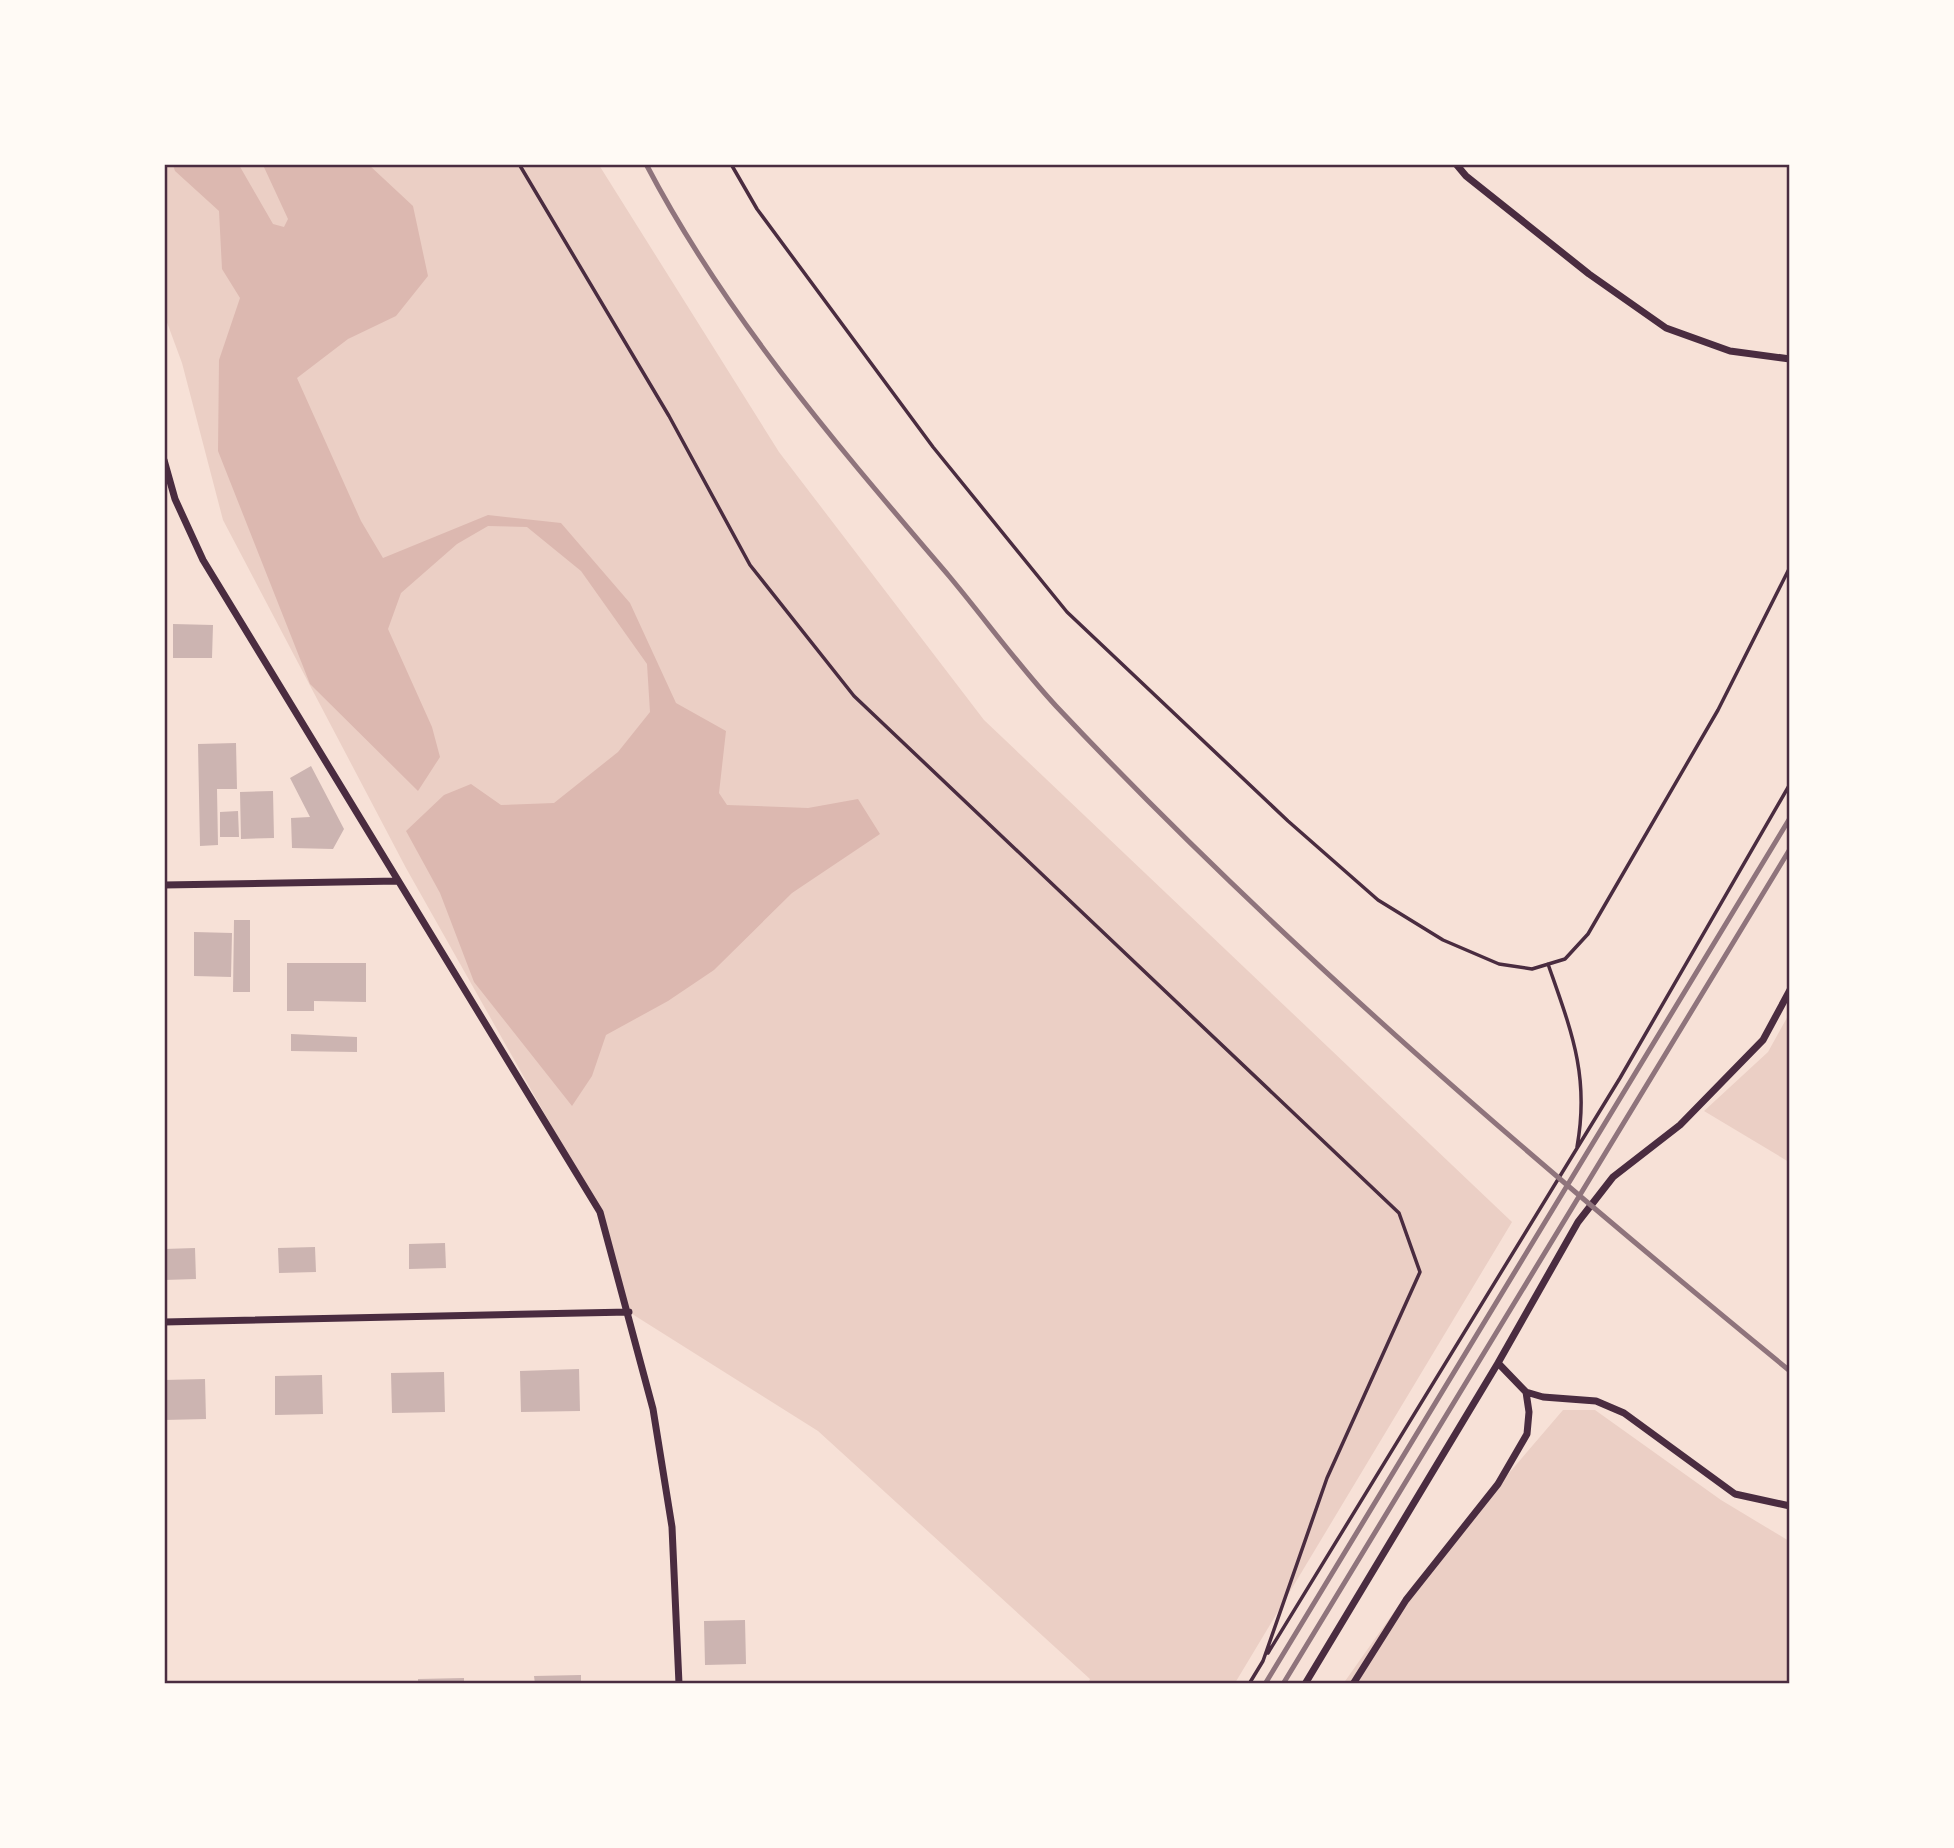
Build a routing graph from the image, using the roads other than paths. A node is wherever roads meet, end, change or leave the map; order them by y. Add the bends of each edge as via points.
1 (1456, 164) edge
2 (1790, 359) edge
3 (164, 460) edge
4 (164, 499) edge
5 (175, 499) junction
6 (398, 881) junction
7 (164, 885) edge
8 (1790, 990) edge
9 (629, 1312) junction
10 (164, 1322) edge
11 (1498, 1363) junction
12 (1526, 1392) junction
13 (1790, 1506) edge
14 (679, 1684) edge
15 (1305, 1684) edge
16 (1353, 1684) edge

1 - 2 street via 1588,275 1665,328 1730,351
3 - 5 street
4 - 5 street
5 - 6 street via 203,560
6 - 7 street
6 - 9 street via 600,1212
8 - 11 street via 1763,1040 1680,1125 1613,1177 1578,1222
9 - 10 street
9 - 14 street via 653,1409 672,1528
11 - 12 street
11 - 15 street
12 - 13 street via 1543,1398 1595,1401 1624,1413 1735,1494
12 - 16 street via 1530,1412 1527,1434 1498,1484 1406,1600

